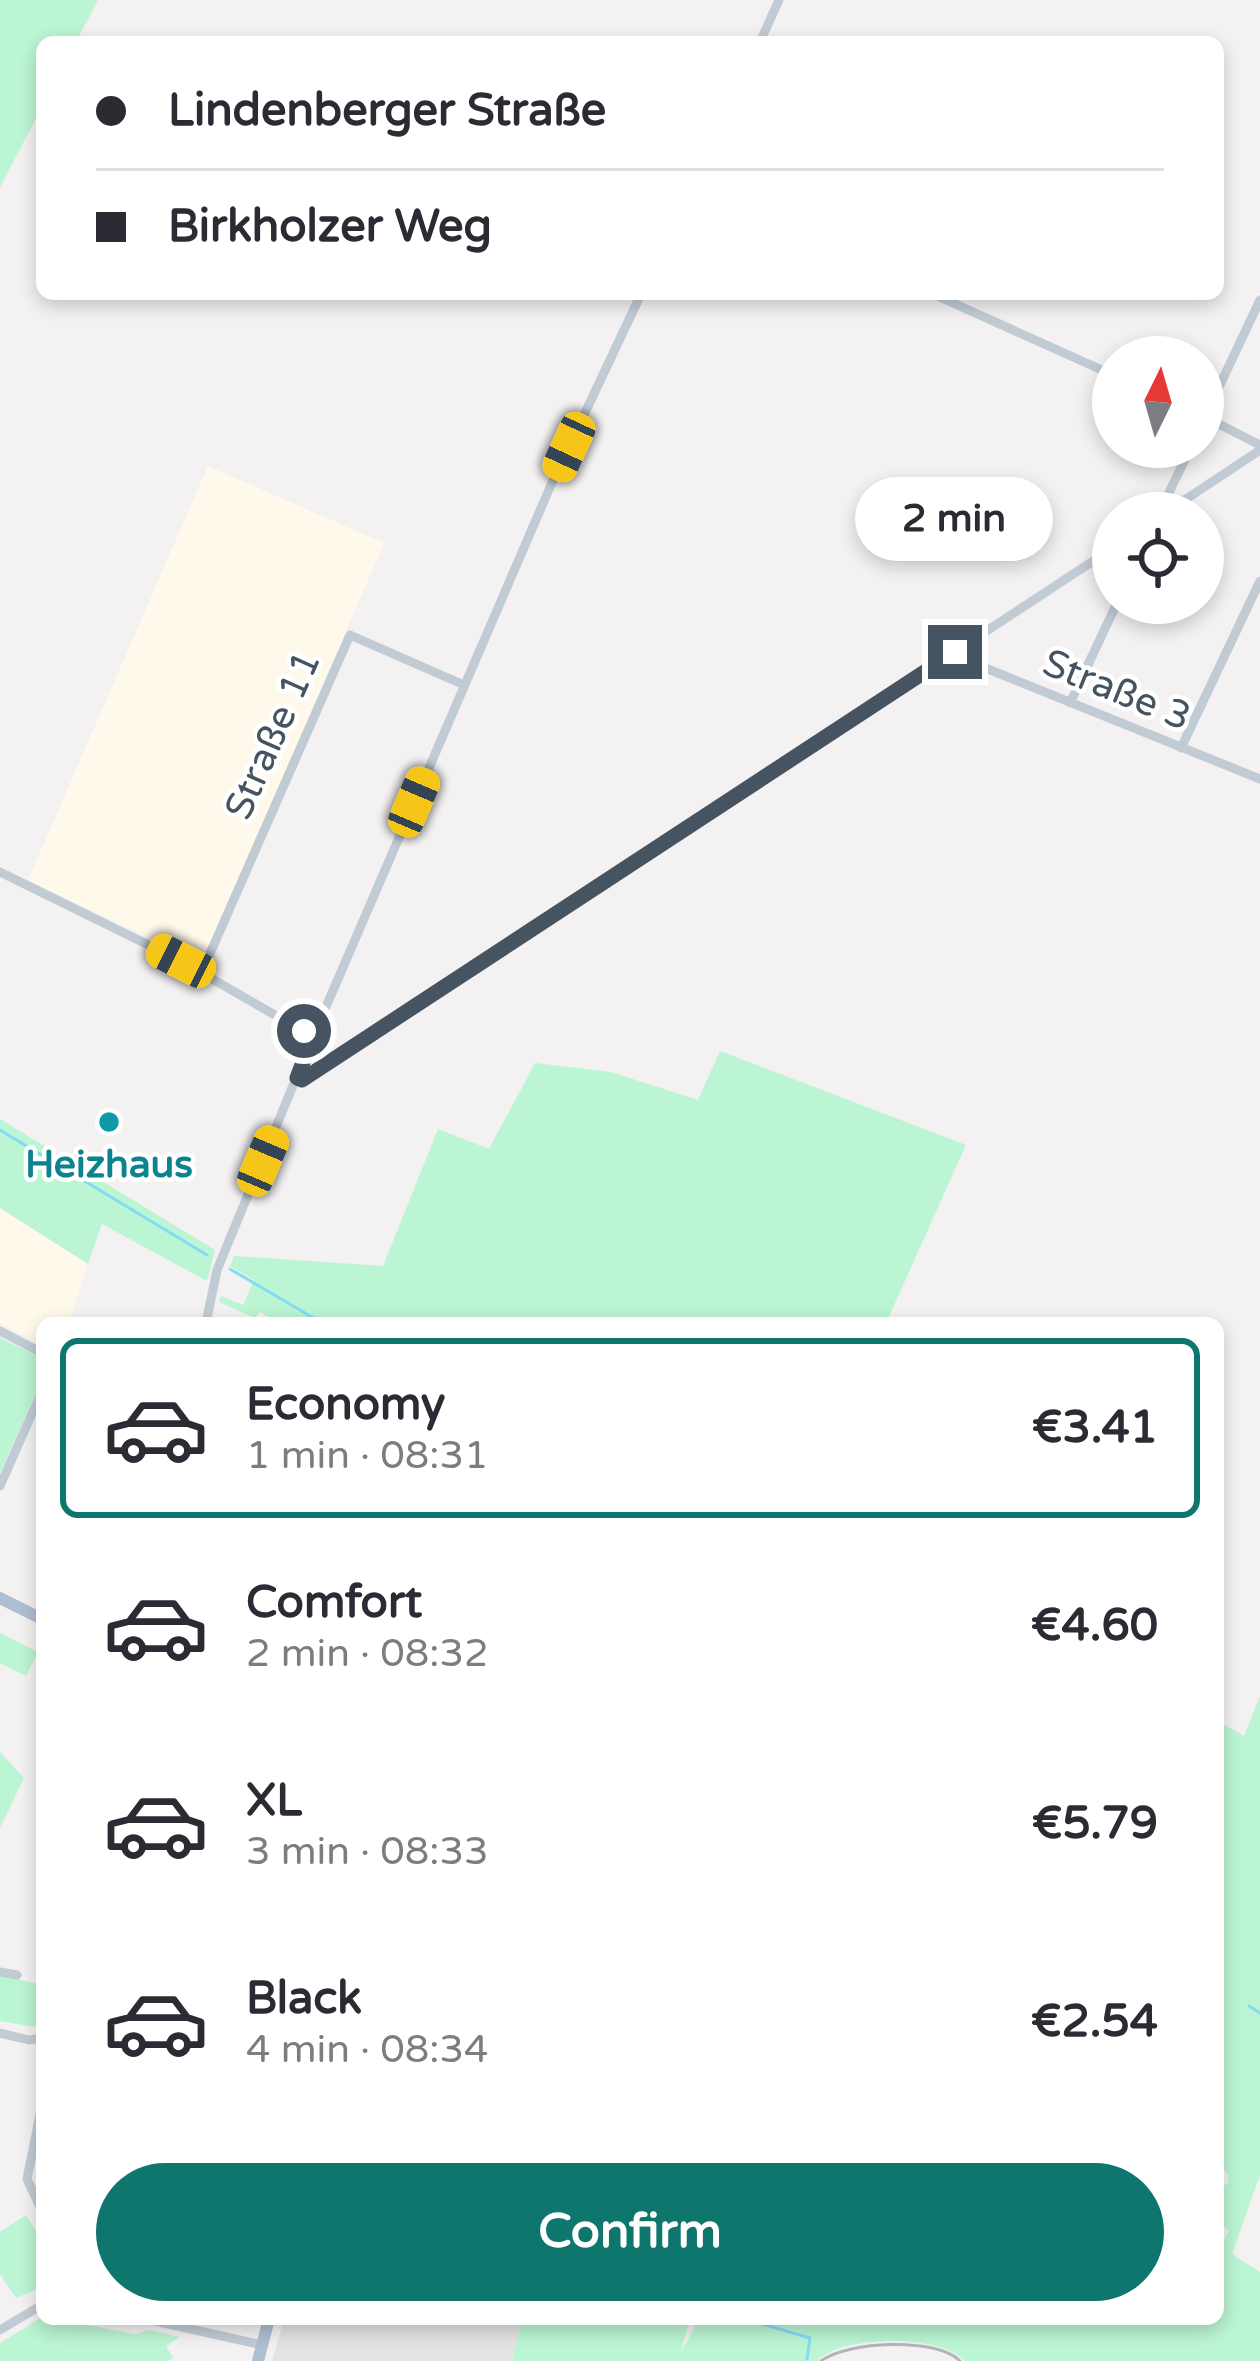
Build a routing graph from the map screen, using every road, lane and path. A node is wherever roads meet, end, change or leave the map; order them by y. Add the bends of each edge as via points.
1 (779, 0) edge
2 (763, 36) edge
3 (638, 300) edge
4 (946, 300) edge
5 (1260, 300) edge
6 (1092, 366) edge
7 (1224, 376) edge
8 (1224, 429) edge
9 (1260, 448) edge
10 (1194, 492) edge
11 (1092, 562) edge
12 (1260, 581) edge
13 (1107, 624) edge
14 (955, 652) junction
15 (464, 685) junction
16 (1070, 703) junction
17 (1181, 748) junction
18 (1260, 779) edge
19 (0, 872) edge
20 (201, 974) junction
21 (313, 1036) junction
22 (308, 1049) junction
23 (329, 1062) junction
24 (297, 1078) junction
25 (207, 1317) edge
26 (0, 1331) edge
27 (36, 1349) edge
28 (36, 1405) edge
29 (0, 1486) edge
30 (0, 1598) edge
31 (36, 1616) edge
32 (0, 1972) edge
33 (16, 1975) dead end
34 (0, 2033) edge
35 (36, 2039) edge
36 (36, 2135) edge
37 (36, 2198) edge
38 (36, 2309) edge
39 (173, 2325) edge
40 (267, 2325) edge
41 (0, 2330) edge
42 (262, 2345) junction
43 (258, 2361) edge

1 - 2 street
3 - 15 street
4 - 6 street
5 - 7 street
8 - 9 street
9 - 10 street
11 - 14 street
12 - 17 street
13 - 16 street
14 - 16 street, Straße 3
14 - 23 street
15 - 20 street, Straße 11 via 350,634
15 - 21 street
16 - 17 street, Straße 3
17 - 18 street, Straße 3
19 - 20 street
20 - 21 street
21 - 22 street
22 - 23 street
22 - 24 street
23 - 24 street
24 - 25 street via 218,1270
26 - 27 street
28 - 29 street
30 - 31 main road
32 - 33 street
34 - 35 street
36 - 37 street via 27,2179
38 - 41 street
39 - 42 street
40 - 42 main road
42 - 43 main road

